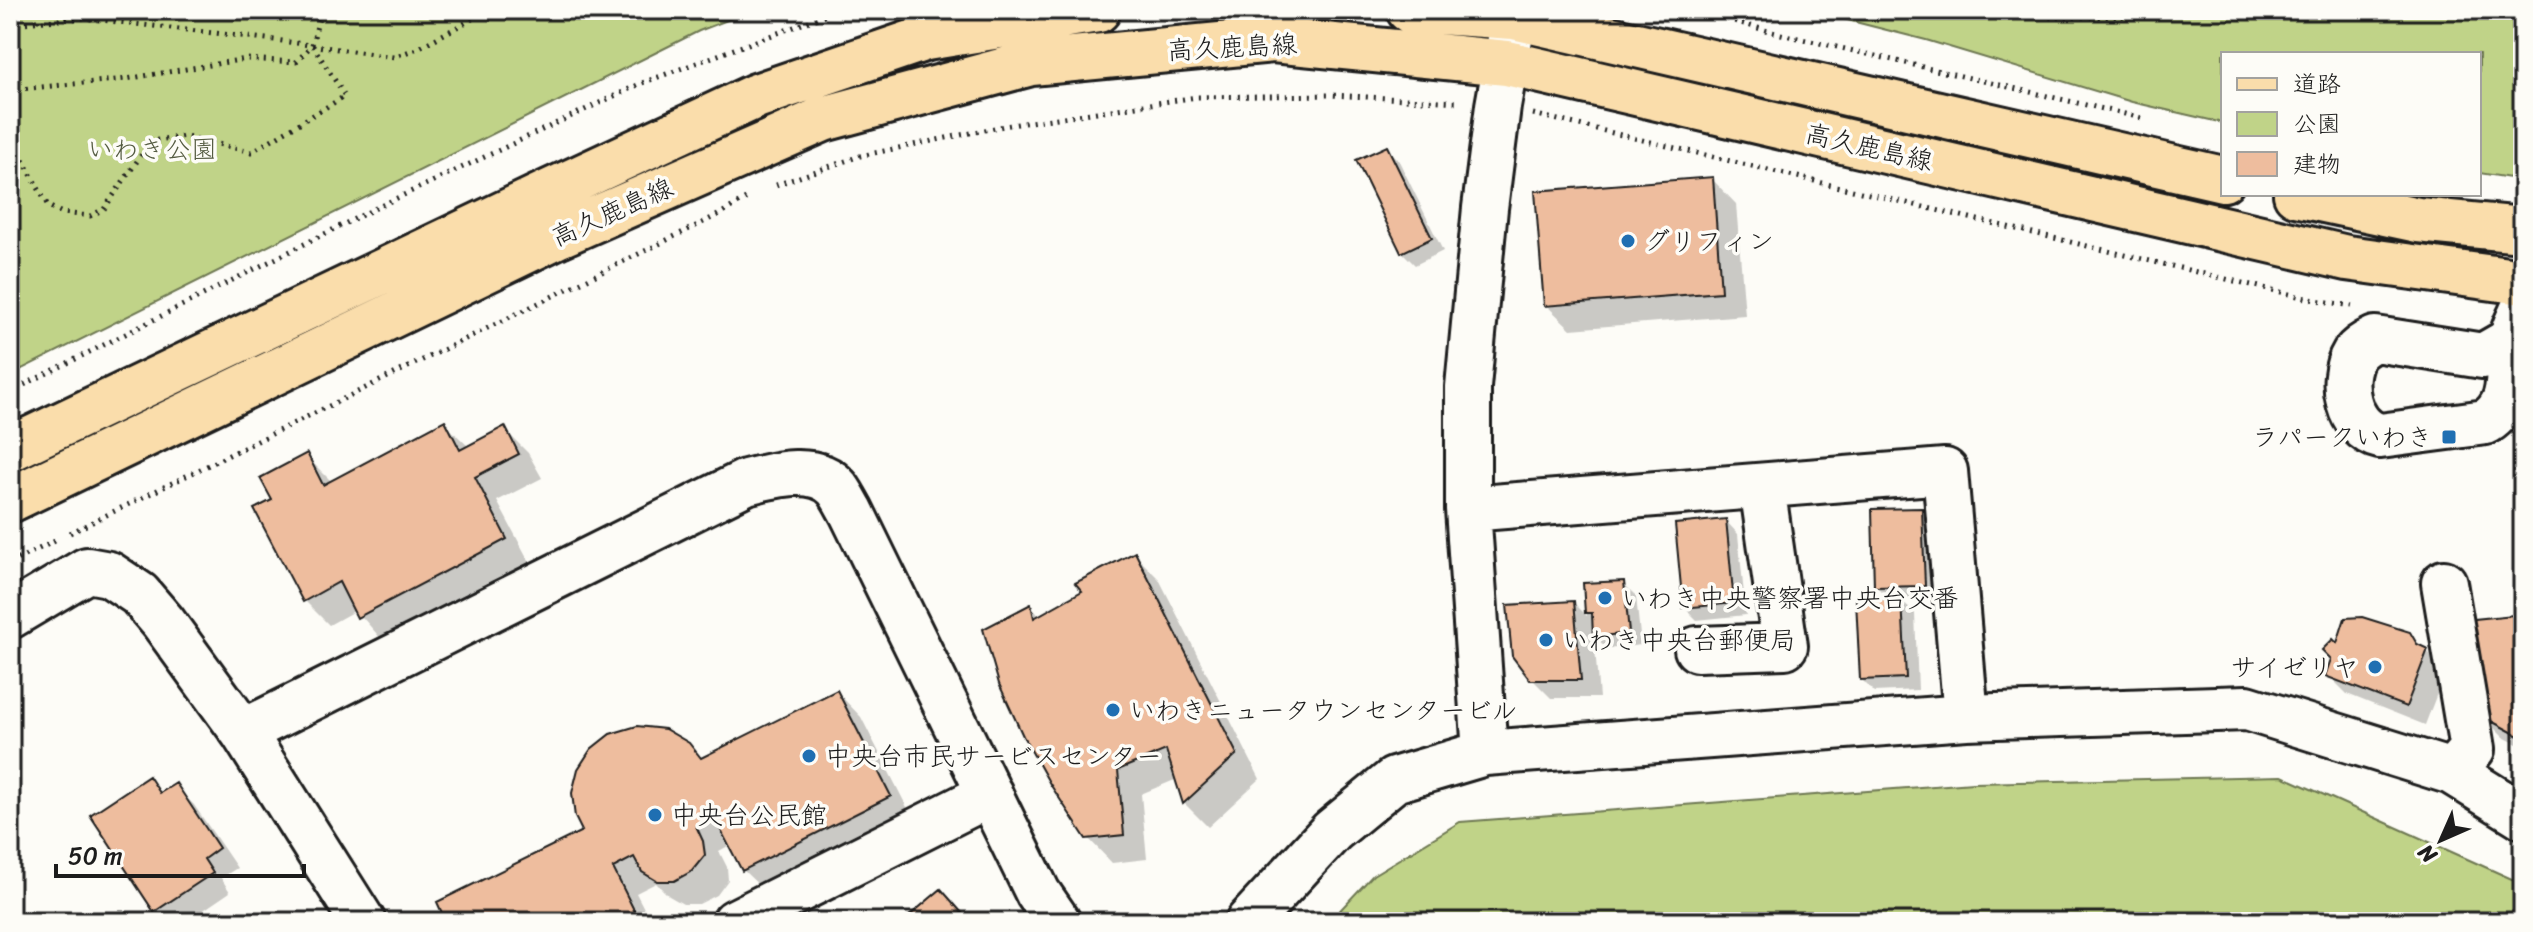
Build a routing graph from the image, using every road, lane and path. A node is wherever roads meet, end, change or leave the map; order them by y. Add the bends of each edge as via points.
1 (321, 10) edge
2 (489, 10) edge
3 (840, 10) edge
4 (1098, 10) edge
5 (1409, 10) edge
6 (1696, 10) edge
7 (2027, 10) edge
8 (2152, 10) edge
9 (1514, 17) junction
10 (10, 24) edge
11 (312, 45) junction
12 (1507, 63) junction
13 (10, 90) edge
14 (1498, 106) junction
15 (2143, 118) dead end
16 (10, 151) edge
17 (2221, 179) edge
18 (773, 186) dead end
19 (758, 191) dead end
20 (2305, 196) edge
21 (2523, 230) edge
22 (2523, 282) edge
23 (2356, 307) dead end
24 (10, 392) edge
25 (10, 449) edge
26 (1762, 486) junction
27 (10, 500) edge
28 (1468, 509) junction
29 (10, 563) edge
30 (2444, 583) dead end
31 (10, 616) edge
32 (1697, 649) dead end
33 (1966, 717) junction
34 (243, 732) junction
35 (1485, 753) junction
36 (2452, 772) junction
37 (990, 794) junction
38 (2523, 816) edge
39 (363, 922) edge
40 (735, 922) edge
41 (1058, 922) edge
42 (1248, 922) edge

1 - 11 path
2 - 11 path via 394,57
3 - 24 path via 642,83 378,207
4 - 25 main road, 高久鹿島線 via 926,38 756,96
5 - 9 main road, 高久鹿島線
6 - 15 path
7 - 8 path via 2052,18 2139,16
9 - 12 street
9 - 17 main road, 高久鹿島線
10 - 11 path via 83,18
11 - 13 path via 296,62 246,59 126,79
11 - 16 path via 345,96 251,152 185,136 151,141 104,209 90,216 48,206 22,158
12 - 14 street
12 - 22 main road, 高久鹿島線 via 2347,258
12 - 27 main road, 高久鹿島線 via 1273,40 1031,63 823,119 559,235
14 - 18 path via 1346,95 1197,97 1004,126 860,156
14 - 23 path
14 - 28 street via 1472,318
19 - 29 path
20 - 21 main road via 2418,220
26 - 28 street
26 - 32 street via 1785,646
26 - 33 street via 1945,471
28 - 35 street
30 - 36 street via 2472,749
31 - 34 street via 87,570 109,574 139,594 163,622
33 - 35 street
33 - 36 street via 2247,708
34 - 37 street via 746,482 801,473 836,486 851,511
34 - 39 street
35 - 42 street via 1394,780 1332,831
36 - 38 street
37 - 40 street
37 - 41 street via 1038,893

